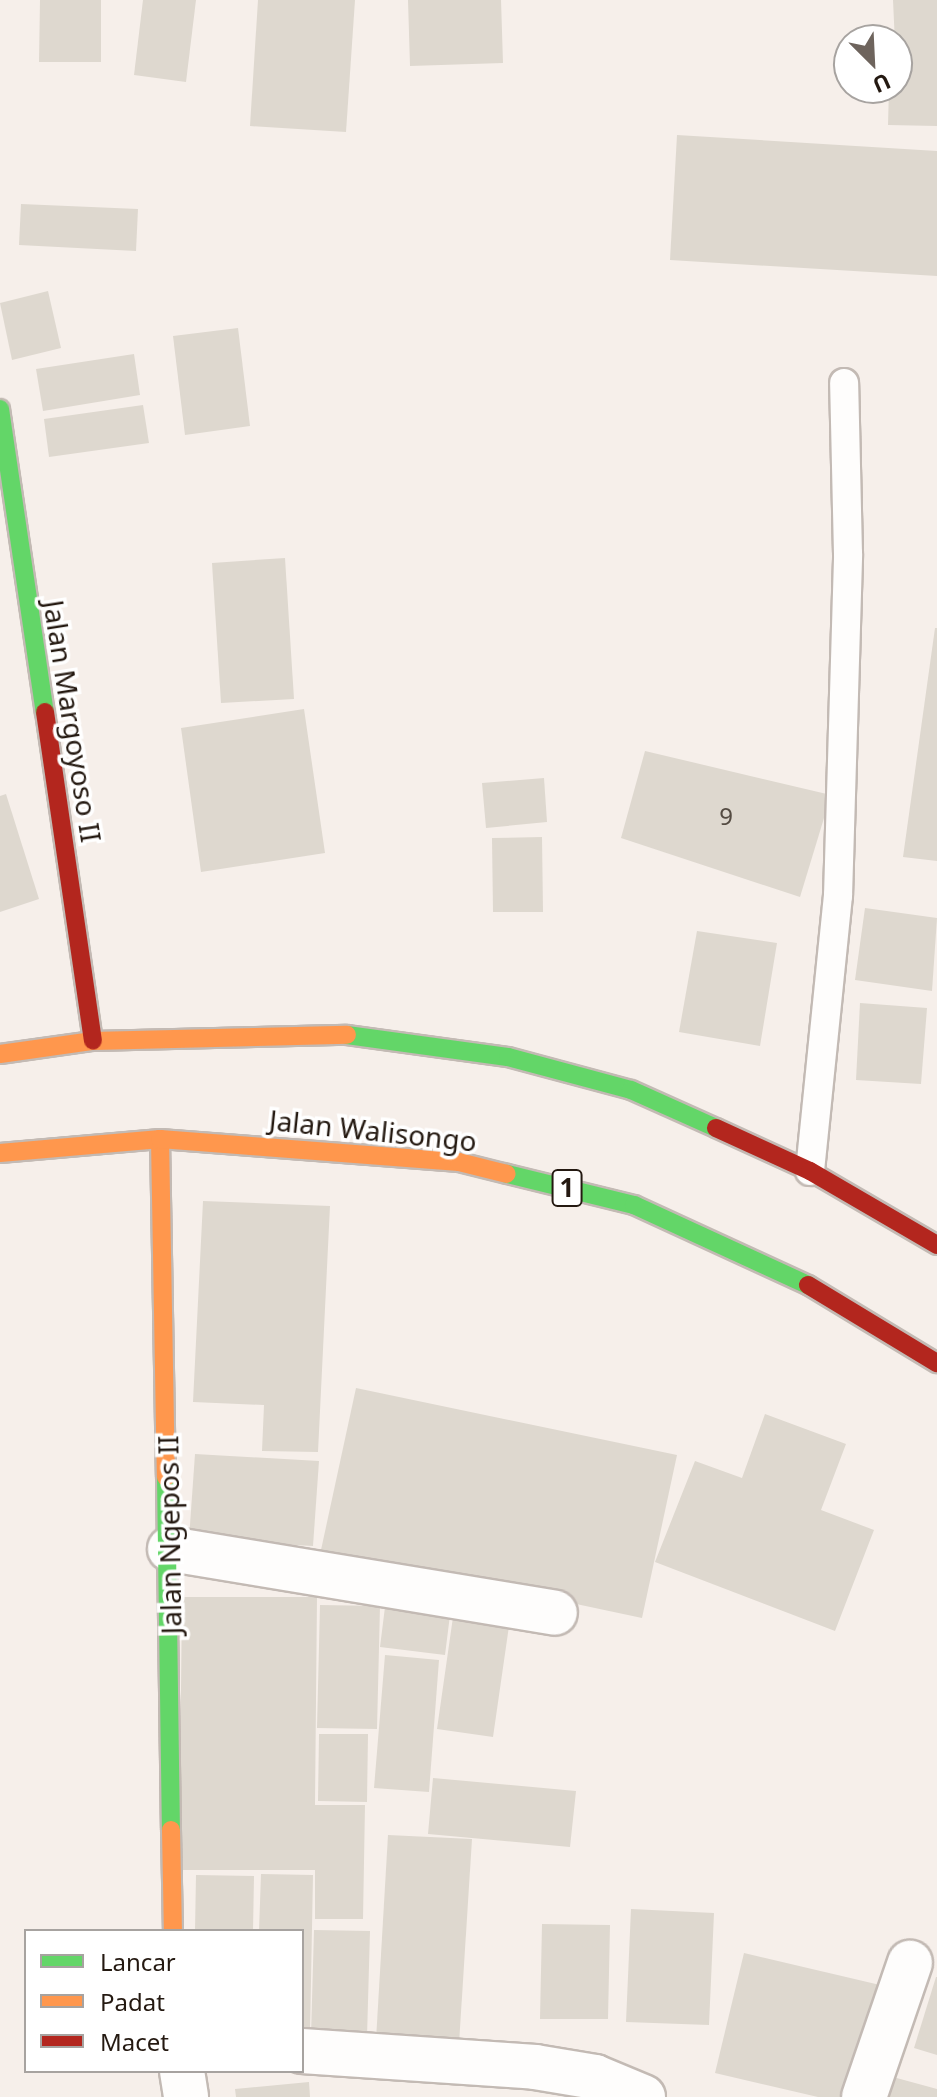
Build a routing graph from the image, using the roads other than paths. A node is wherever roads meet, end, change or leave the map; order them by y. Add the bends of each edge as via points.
1 (844, 383) dead end
2 (0, 409) edge
3 (5, 490) edge
4 (93, 1041) junction
5 (0, 1054) edge
6 (160, 1139) junction
7 (0, 1153) edge
8 (810, 1171) junction
9 (937, 1245) edge
10 (937, 1363) edge
11 (170, 1549) junction
12 (555, 1613) dead end
13 (173, 1929) edge
14 (910, 1963) dead end
15 (304, 2051) edge
16 (182, 2073) edge
17 (186, 2097) edge
18 (643, 2097) edge
19 (864, 2097) edge

1 - 8 lane via 848,554 838,896
2 - 3 main road, Jalan Margoyoso II
3 - 4 main road, Jalan Margoyoso II
4 - 5 main road
4 - 8 main road via 342,1034 508,1057 631,1090
6 - 7 main road, Jalan Walisongo / 1
6 - 10 main road, Jalan Walisongo / 1 via 459,1162 634,1205 800,1280
6 - 11 main road, Jalan Ngepos II
8 - 9 main road
11 - 12 street
11 - 13 main road, Jalan Ngepos II
14 - 19 street
15 - 18 street via 535,2067 595,2077
16 - 17 street

